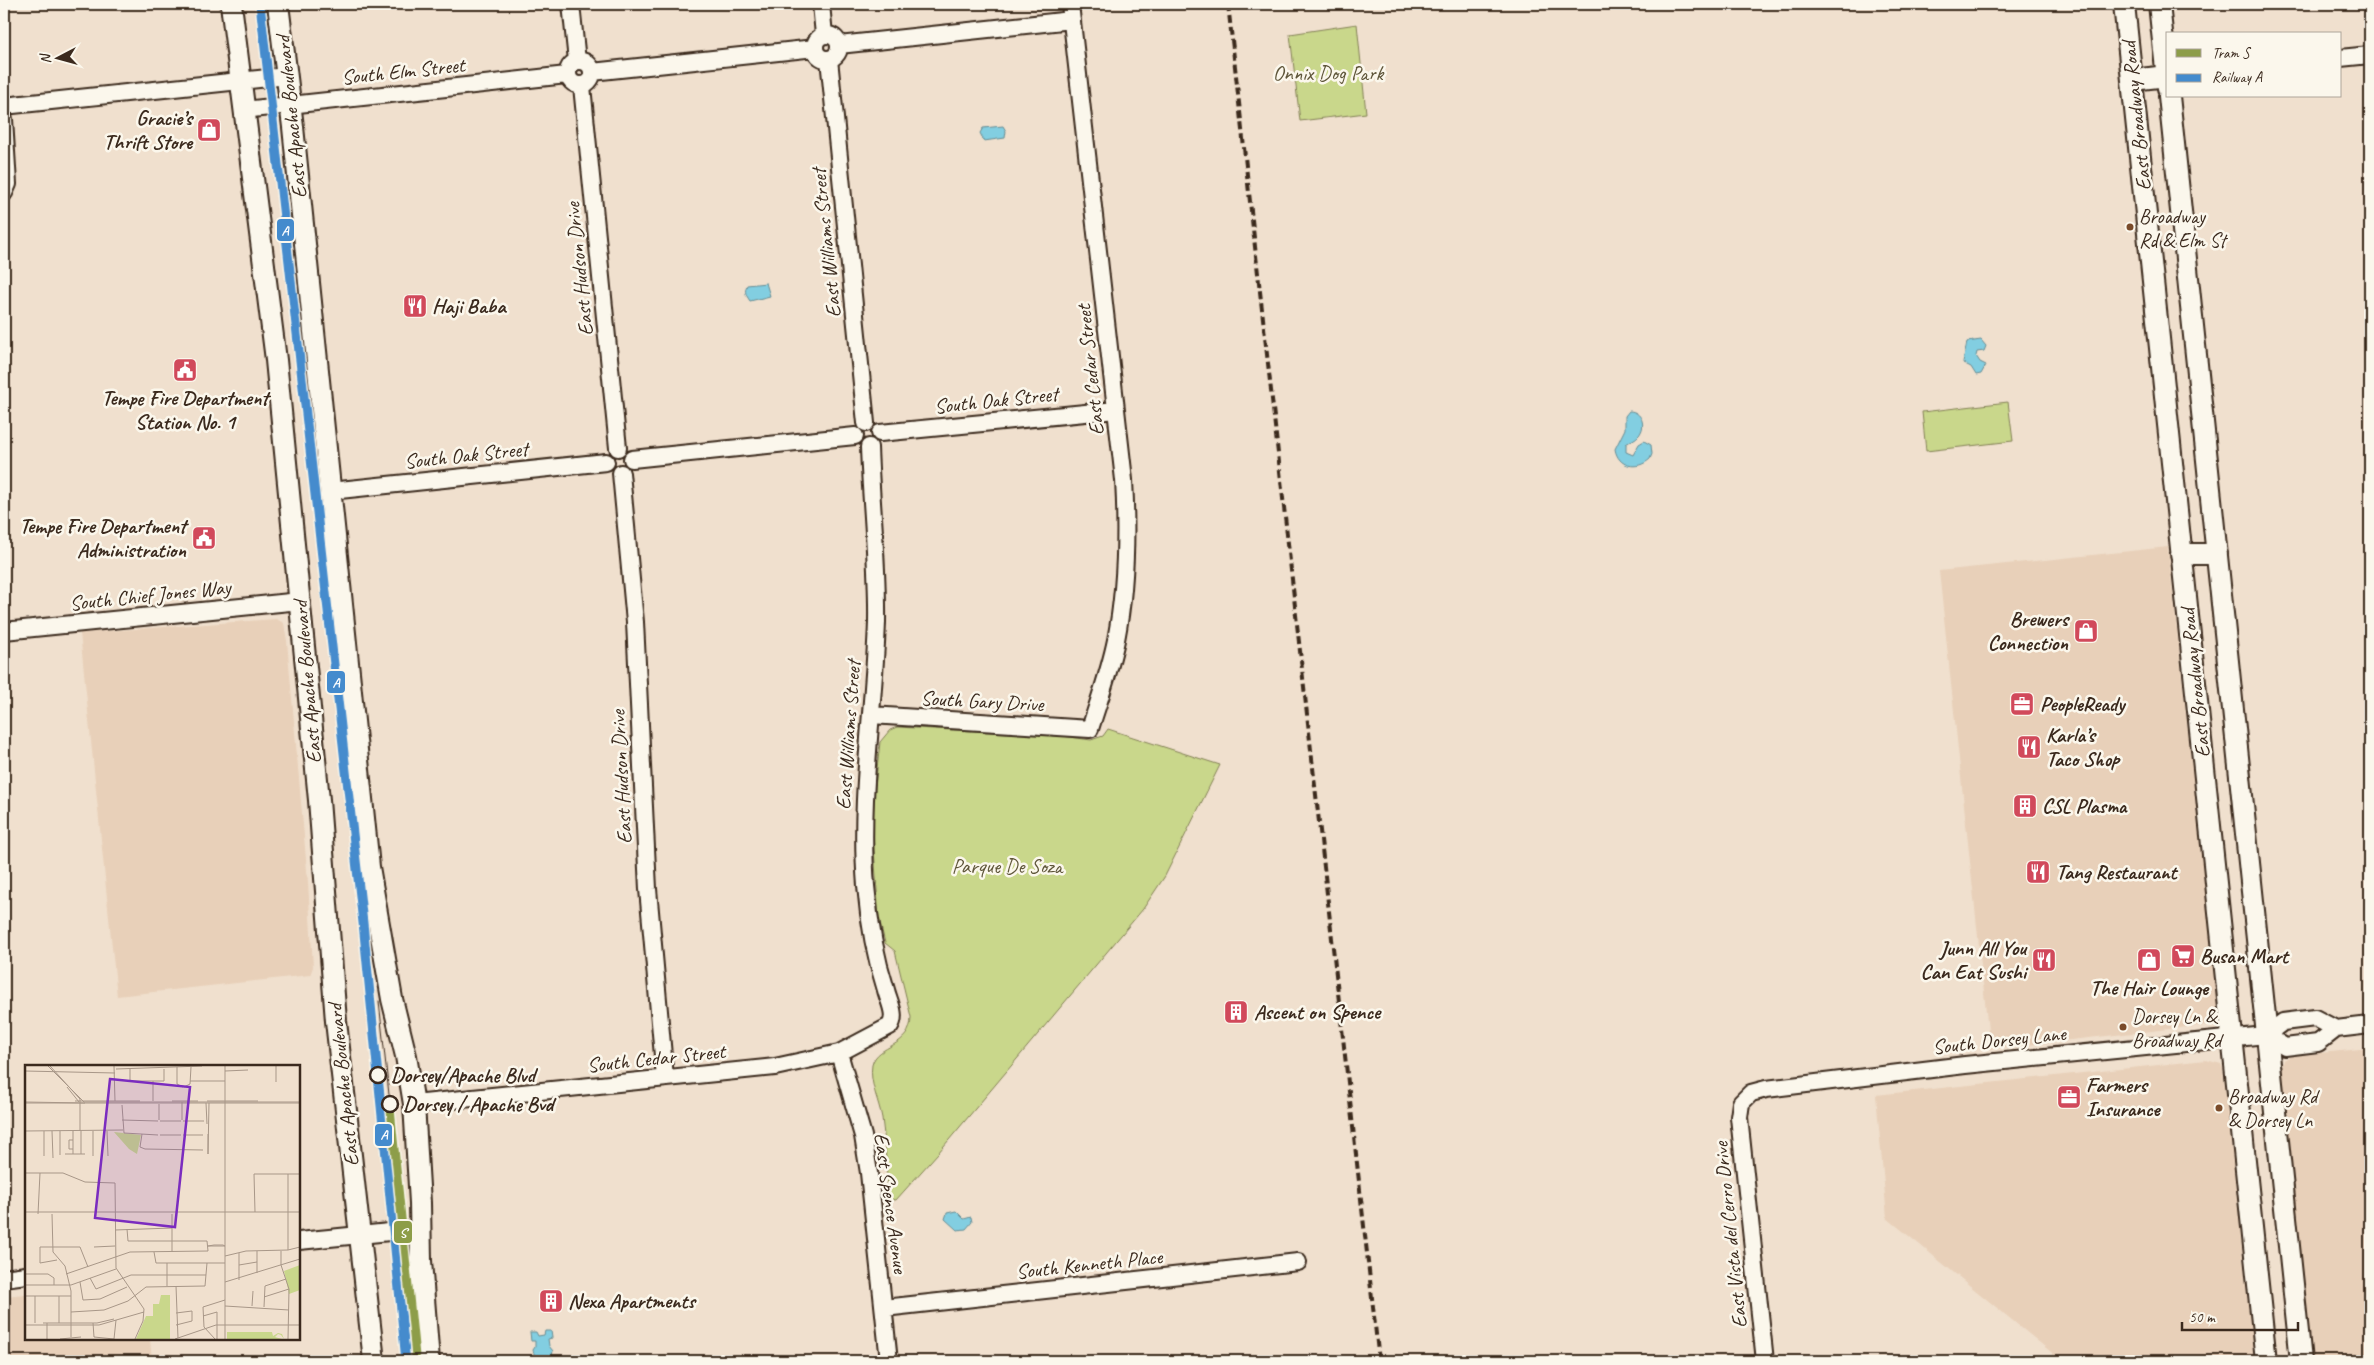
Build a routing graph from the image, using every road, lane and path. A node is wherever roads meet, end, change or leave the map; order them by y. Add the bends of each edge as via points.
1 (231, 4) edge
2 (278, 4) edge
3 (571, 4) edge
4 (821, 4) edge
5 (2124, 4) edge
6 (2159, 4) edge
7 (1071, 12) edge
8 (819, 41) junction
9 (839, 45) junction
10 (2370, 55) edge
11 (2342, 58) edge
12 (829, 59) junction
13 (577, 61) junction
14 (2166, 70) edge
15 (592, 72) junction
16 (568, 75) junction
17 (287, 76) junction
18 (239, 80) junction
19 (2132, 80) junction
20 (2166, 80) edge
21 (582, 86) junction
22 (2169, 98) edge
23 (290, 104) junction
24 (6, 109) edge
25 (244, 110) junction
26 (4, 193) edge
27 (1116, 410) junction
28 (866, 422) junction
29 (880, 433) junction
30 (855, 436) junction
31 (869, 447) junction
32 (618, 448) junction
33 (632, 459) junction
34 (606, 462) junction
35 (621, 473) junction
36 (330, 491) junction
37 (2182, 554) junction
38 (2216, 554) junction
39 (300, 601) junction
40 (4, 631) edge
41 (871, 715) junction
42 (1090, 729) joint
43 (893, 1022) joint
44 (2370, 1025) edge
45 (2336, 1029) junction
46 (2266, 1035) junction
47 (2233, 1038) junction
48 (839, 1053) junction
49 (665, 1078) junction
50 (1741, 1103) joint
51 (414, 1104) junction
52 (420, 1229) junction
53 (359, 1235) junction
54 (300, 1242) edge
55 (1298, 1262) dead end
56 (25, 1275) edge
57 (4, 1278) edge
58 (884, 1308) junction
59 (374, 1361) edge
60 (429, 1361) edge
61 (889, 1361) edge
62 (1765, 1361) edge
63 (2266, 1361) edge
64 (2301, 1361) edge

1 - 18 main road, East Apache Boulevard
2 - 17 main road, East Apache Boulevard
3 - 13 street
4 - 8 street
5 - 19 main road, East Broadway Road
6 - 14 main road, East Broadway Road
7 - 9 street
7 - 27 street, East Cedar Street
8 - 9 street via 836,38
8 - 12 street via 819,57
8 - 15 street
9 - 12 street via 838,53
10 - 11 street
12 - 28 street, East Williams Street
13 - 15 street via 587,63
13 - 16 street via 571,64
15 - 21 street via 591,79
16 - 21 street via 572,83
16 - 23 street, South Elm Street
17 - 18 street
17 - 23 main road, East Apache Boulevard
18 - 24 street
18 - 25 main road, East Apache Boulevard
19 - 20 main road
19 - 37 main road, East Broadway Road
21 - 32 street, East Hudson Drive
22 - 38 main road, East Broadway Road
23 - 25 street, South Elm Street
23 - 36 main road, East Apache Boulevard
24 - 26 street via 8,184
25 - 39 main road, East Apache Boulevard via 272,331
27 - 29 street, South Oak Street
27 - 42 street, East Cedar Street via 1125,497 1125,559 1116,640
28 - 29 street via 876,426
28 - 30 street via 858,427
29 - 31 street via 878,442
30 - 31 street via 860,445
30 - 33 street
31 - 41 street, East Williams Street via 877,588
32 - 33 street via 628,451
32 - 34 street via 610,452
33 - 35 street via 631,467
34 - 35 street via 611,471
34 - 36 street, South Oak Street
35 - 49 street, East Hudson Drive via 634,622 648,889
36 - 51 main road, East Apache Boulevard via 369,868
37 - 38 main road
37 - 47 main road, East Broadway Road
38 - 46 main road, East Broadway Road
39 - 40 street, South Chief Jones Way
39 - 53 main road, East Apache Boulevard via 336,1021
41 - 42 street, South Gary Drive
41 - 43 street, East Williams Street via 864,800 865,872 873,940
43 - 48 street, South Cedar Street
44 - 45 street
45 - 46 street, South Dorsey Lane via 2315,1018 2283,1022
45 - 46 street via 2318,1043 2285,1047
46 - 47 street, South Dorsey Lane
46 - 64 main road, East Broadway Road
47 - 50 street, South Dorsey Lane via 1965,1064 1766,1088 1751,1093
47 - 63 main road, East Broadway Road
48 - 49 street, South Cedar Street via 775,1067
48 - 58 street, East Spence Avenue via 863,1136
49 - 51 street, South Cedar Street
50 - 62 street, East Vista del Cerro Drive via 1739,1117
51 - 52 main road, East Apache Boulevard
52 - 53 street
52 - 60 main road, East Apache Boulevard
53 - 54 street
53 - 59 main road, East Apache Boulevard
55 - 58 street, South Kenneth Place
56 - 57 street
58 - 61 street, East Spence Avenue

